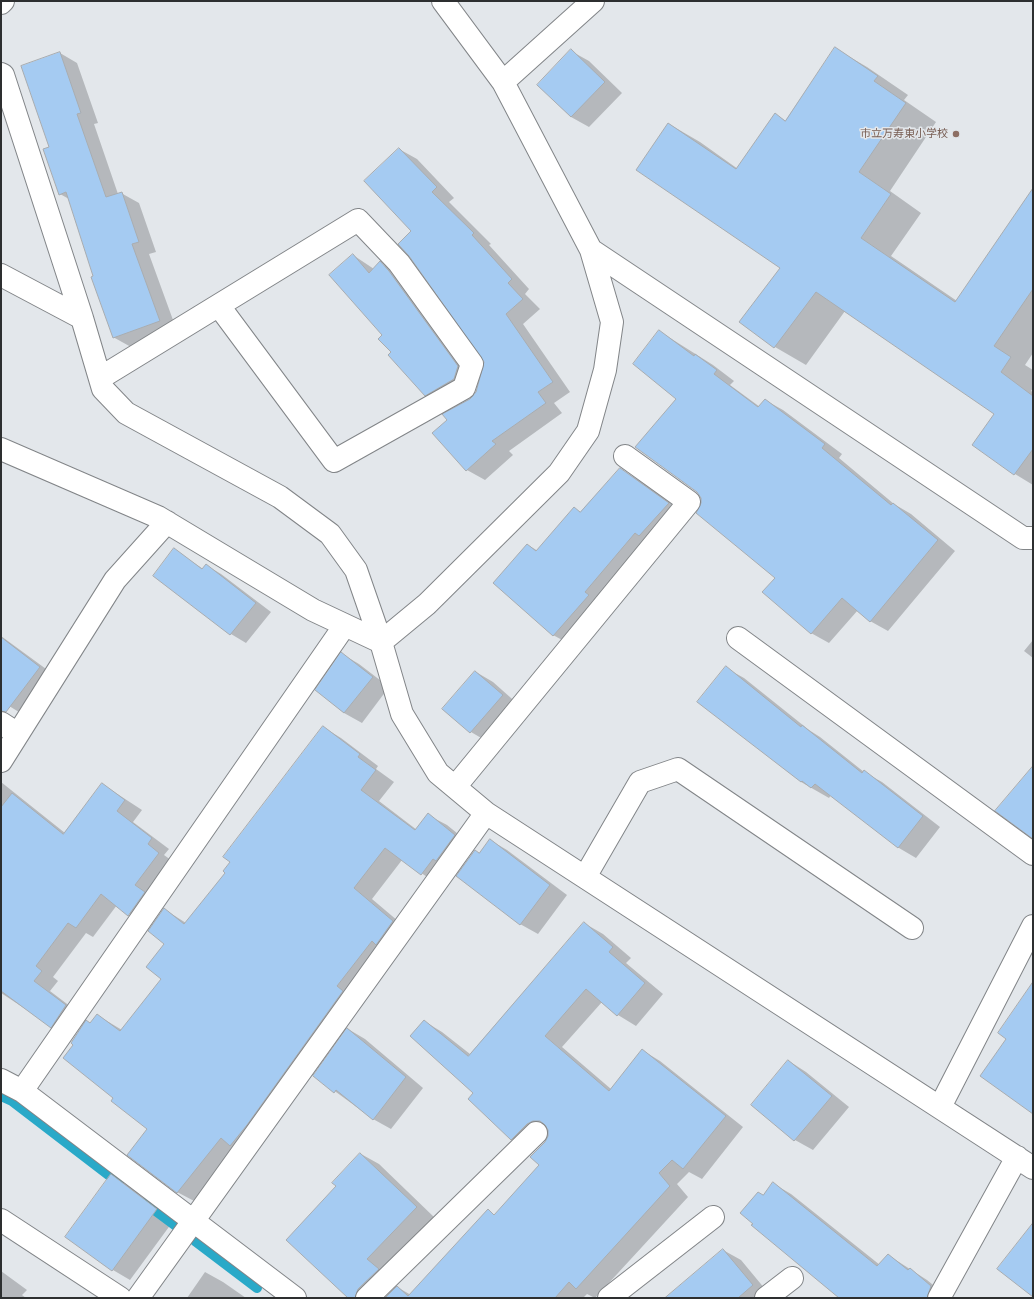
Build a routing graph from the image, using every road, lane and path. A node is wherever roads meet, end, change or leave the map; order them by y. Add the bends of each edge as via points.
1 (443, 1) edge
2 (593, 1) edge
3 (1, 74) edge
4 (503, 82) junction
5 (591, 250) junction
6 (1, 276) edge
7 (219, 306) junction
8 (82, 318) junction
9 (100, 378) junction
10 (1, 449) edge
11 (625, 456) dead end
12 (167, 522) junction
13 (1033, 538) edge
14 (345, 625) junction
15 (738, 638) dead end
16 (381, 642) junction
17 (10, 729) edge
18 (1, 760) edge
19 (455, 787) junction
20 (486, 813) junction
21 (1033, 854) edge
22 (585, 877) junction
23 (1033, 926) edge
24 (912, 928) dead end
25 (1, 1080) edge
26 (22, 1090) junction
27 (940, 1107) junction
28 (536, 1133) dead end
29 (1025, 1162) edge
30 (713, 1217) dead end
31 (1, 1220) edge
32 (193, 1221) junction
33 (792, 1278) dead end
34 (120, 1298) edge
35 (138, 1298) edge
36 (295, 1298) edge
37 (367, 1298) edge
38 (610, 1298) edge
39 (766, 1298) edge
40 (939, 1298) edge

1 - 4 street
2 - 4 street
3 - 8 street
4 - 5 street
5 - 13 street via 1024,538
5 - 16 street via 612,322 605,370 588,431 559,473 428,604
6 - 8 street
7 - 7 street via 358,220 399,263 472,364 464,388 334,461
7 - 9 street
8 - 9 street
9 - 16 street via 103,389 126,413 280,497 330,534 356,570
10 - 12 street
11 - 19 street via 689,502
12 - 14 street via 313,610
12 - 17 street via 115,580
14 - 16 street
14 - 26 street
15 - 21 street
16 - 19 street via 402,714 438,773
17 - 18 street
19 - 20 street
20 - 22 street
20 - 32 street
22 - 24 street via 640,782 678,769
22 - 27 street
23 - 27 street
25 - 26 street
26 - 32 street
27 - 29 street
28 - 37 street
29 - 40 street
30 - 38 street
31 - 34 street
32 - 35 street
32 - 36 street
33 - 39 street

